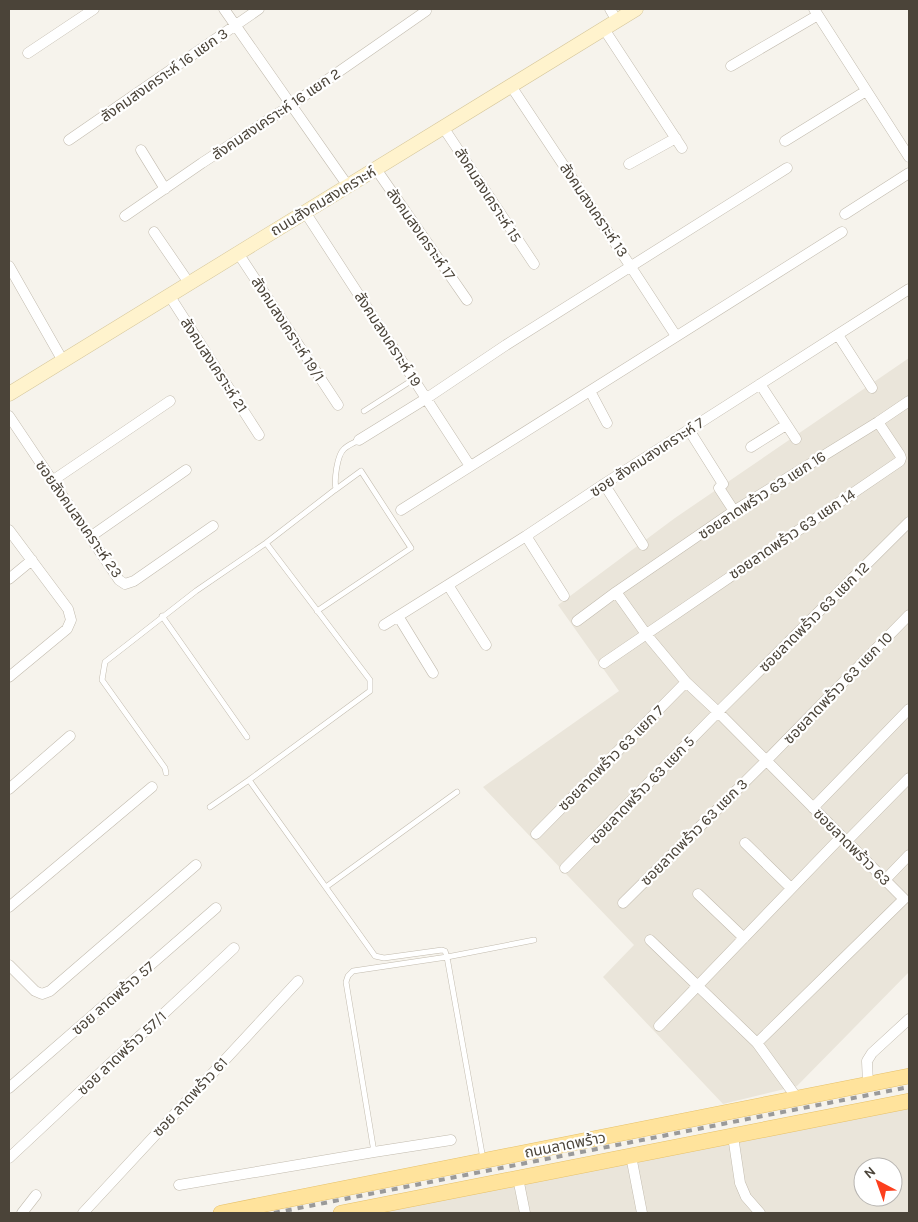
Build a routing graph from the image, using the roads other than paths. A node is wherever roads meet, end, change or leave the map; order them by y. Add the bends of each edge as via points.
1 (94, 9) edge
2 (224, 9) edge
3 (259, 9) edge
4 (636, 9) edge
5 (426, 11) dead end
6 (816, 12) edge
7 (614, 15) edge
8 (235, 25) junction
9 (604, 29) junction
10 (28, 52) dead end
11 (731, 66) dead end
12 (511, 86) junction
13 (866, 90) junction
14 (291, 105) junction
15 (443, 127) junction
16 (676, 138) junction
17 (69, 140) dead end
18 (785, 140) dead end
19 (682, 148) dead end
20 (141, 150) dead end
21 (909, 157) edge
22 (629, 164) dead end
23 (787, 168) dead end
24 (376, 169) junction
25 (909, 173) edge
26 (348, 186) junction
27 (165, 188) junction
28 (305, 212) junction
29 (845, 214) dead end
30 (125, 216) dead end
31 (154, 232) dead end
32 (842, 232) dead end
33 (238, 253) junction
34 (534, 264) dead end
35 (9, 266) edge
36 (631, 266) junction
37 (189, 283) junction
38 (909, 289) edge
39 (169, 295) junction
40 (467, 300) dead end
41 (838, 335) junction
42 (676, 336) junction
43 (63, 361) junction
44 (414, 379) junction
45 (760, 384) junction
46 (872, 388) dead end
47 (590, 391) junction
48 (9, 394) edge
49 (427, 398) junction
50 (909, 400) edge
51 (170, 402) dead end
52 (338, 404) dead end
53 (364, 411) dead end
54 (9, 416) edge
55 (878, 422) junction
56 (607, 423) dead end
57 (786, 425) junction
58 (688, 430) junction
59 (259, 435) dead end
60 (359, 440) joint
61 (796, 440) dead end
62 (750, 447) dead end
63 (470, 466) junction
64 (186, 470) dead end
65 (52, 482) junction
66 (604, 484) junction
67 (335, 490) junction
68 (401, 510) dead end
69 (734, 511) junction
70 (909, 522) edge
71 (213, 526) dead end
72 (9, 530) edge
73 (526, 536) junction
74 (90, 537) junction
75 (266, 543) junction
76 (643, 545) dead end
77 (32, 560) junction
78 (9, 579) edge
79 (448, 584) junction
80 (616, 592) junction
81 (564, 596) dead end
82 (317, 611) junction
83 (909, 615) edge
84 (162, 616) junction
85 (398, 616) junction
86 (576, 621) dead end
87 (384, 624) dead end
88 (646, 634) junction
89 (486, 645) dead end
90 (604, 663) dead end
91 (433, 673) dead end
92 (9, 677) edge
93 (686, 682) junction
94 (909, 709) edge
95 (718, 712) junction
96 (70, 736) dead end
97 (247, 737) dead end
98 (766, 761) junction
99 (166, 773) dead end
100 (909, 778) edge
101 (249, 780) junction
102 (152, 787) dead end
103 (9, 789) edge
104 (457, 792) dead end
105 (210, 807) dead end
106 (813, 808) junction
107 (536, 834) dead end
108 (844, 839) junction
109 (745, 844) dead end
110 (909, 855) edge
111 (196, 865) dead end
112 (565, 868) dead end
113 (885, 880) junction
114 (326, 887) junction
115 (791, 888) junction
116 (698, 894) dead end
117 (906, 901) edge
118 (623, 903) dead end
119 (9, 907) edge
120 (216, 908) dead end
121 (744, 938) junction
122 (534, 940) dead end
123 (650, 940) dead end
124 (234, 948) dead end
125 (447, 958) junction
126 (9, 965) edge
127 (298, 981) dead end
128 (698, 986) junction
129 (909, 1019) edge
130 (659, 1026) dead end
131 (757, 1043) junction
132 (909, 1076) edge
133 (868, 1084) junction
134 (9, 1088) edge
135 (797, 1098) junction
136 (909, 1100) edge
137 (733, 1136) junction
138 (451, 1140) dead end
139 (374, 1152) junction
140 (631, 1156) junction
141 (9, 1158) edge
142 (484, 1161) junction
143 (518, 1178) junction
144 (374, 1183) junction
145 (179, 1184) dead end
146 (36, 1195) dead end
147 (383, 1209) edge
148 (22, 1213) edge
149 (83, 1213) edge
150 (221, 1213) edge
151 (341, 1213) edge
152 (525, 1213) edge
153 (642, 1213) edge
154 (760, 1213) edge

1 - 10 street
2 - 8 street
3 - 8 street, สังคมสงเคราะห์ 16 แยก 3
4 - 7 main road, ถนนสังคมสงเคราะห์
5 - 14 street, สังคมสงเคราะห์ 16 แยก 2
6 - 11 street
6 - 13 street
7 - 9 main road, ถนนสังคมสงเคราะห์
8 - 14 street
8 - 17 street, สังคมสงเคราะห์ 16 แยก 3
9 - 12 main road, ถนนสังคมสงเคราะห์
9 - 16 street
12 - 15 main road, ถนนสังคมสงเคราะห์
12 - 36 street, สังคมสงเคราะห์ 13
13 - 18 street
13 - 21 street
14 - 26 street
14 - 27 street, สังคมสงเคราะห์ 16 แยก 2
15 - 24 main road, ถนนสังคมสงเคราะห์
15 - 34 street, สังคมสงเคราะห์ 15
16 - 19 street
16 - 22 street
20 - 27 street
23 - 36 street
24 - 26 main road, ถนนสังคมสงเคราะห์
24 - 40 street, สังคมสงเคราะห์ 17
25 - 29 street
26 - 28 main road, ถนนสังคมสงเคราะห์
27 - 30 street, สังคมสงเคราะห์ 16 แยก 2
28 - 33 main road, ถนนสังคมสงเคราะห์
28 - 44 street, สังคมสงเคราะห์ 19
31 - 37 street
32 - 42 street
33 - 37 main road, ถนนสังคมสงเคราะห์
33 - 52 street, สังคมสงเคราะห์ 19/1
35 - 43 street
36 - 42 street, สังคมสงเคราะห์ 13
36 - 49 street
37 - 39 main road, ถนนสังคมสงเคราะห์
38 - 41 street, ซอย สังคมสงเคราะห์ 7
39 - 43 main road, ถนนสังคมสงเคราะห์
39 - 59 street, สังคมสงเคราะห์ 21
41 - 45 street, ซอย สังคมสงเคราะห์ 7
41 - 46 street
42 - 47 street
43 - 48 main road, ถนนสังคมสงเคราะห์
44 - 49 street, สังคมสงเคราะห์ 19
44 - 53 lane
45 - 57 street
45 - 58 street, ซอย สังคมสงเคราะห์ 7
47 - 56 street
47 - 63 street
49 - 60 street
49 - 63 street, สังคมสงเคราะห์ 19
50 - 55 street, ซอยลาดพร้าว 63 แยก 16
51 - 65 street
54 - 65 street, ซอยสังคมสงเคราะห์ 23
55 - 69 street, ซอยลาดพร้าว 63 แยก 16
55 - 88 street, ซอยลาดพร้าว 63 แยก 14 via 900,455 900,461
57 - 61 street
57 - 62 street
58 - 66 street, ซอย สังคมสงเคราะห์ 7
58 - 69 street via 723,484 719,488
60 - 67 lane via 342,452 335,474
63 - 68 street
64 - 74 street
65 - 74 street, ซอยสังคมสงเคราะห์ 23
66 - 73 street, ซอย สังคมสงเคราะห์ 7
66 - 76 street
67 - 75 lane
67 - 82 lane via 361,471 411,548
69 - 80 street, ซอยลาดพร้าว 63 แยก 16
70 - 95 street, ซอยลาดพร้าว 63 แยก 12
71 - 74 street, ซอยสังคมสงเคราะห์ 23 via 125,584
72 - 77 street
73 - 79 street, ซอย สังคมสงเคราะห์ 7
73 - 81 street
75 - 82 lane
75 - 84 lane
77 - 78 street
77 - 92 street via 68,609 71,620 67,629
79 - 85 street, ซอย สังคมสงเคราะห์ 7
79 - 89 street
80 - 86 street, ซอยลาดพร้าว 63 แยก 16
80 - 88 street, ซอยลาดพร้าว 63
82 - 101 lane via 370,680 370,691
83 - 98 street, ซอยลาดพร้าว 63 แยก 10
84 - 97 lane
84 - 99 lane via 105,662 102,680
85 - 87 street, ซอย สังคมสงเคราะห์ 7
85 - 91 street
88 - 90 street
88 - 93 street, ซอยลาดพร้าว 63
93 - 95 street, ซอยลาดพร้าว 63
93 - 107 street, ซอยลาดพร้าว 63 แยก 7
94 - 106 street
95 - 98 street, ซอยลาดพร้าว 63
95 - 112 street, ซอยลาดพร้าว 63 แยก 5
96 - 103 street
98 - 106 street, ซอยลาดพร้าว 63
98 - 118 street, ซอยลาดพร้าว 63 แยก 3
100 - 108 street
101 - 105 lane
101 - 114 lane
102 - 119 street
104 - 114 lane
106 - 108 street, ซอยลาดพร้าว 63
108 - 113 street, ซอยลาดพร้าว 63
108 - 115 street
109 - 115 street
110 - 113 street
111 - 126 street via 50,991 42,994 35,990
113 - 117 street, ซอยลาดพร้าว 63
114 - 125 lane via 375,956 384,958 442,950
115 - 121 street
116 - 121 street
117 - 131 street, ซอยลาดพร้าว 63
120 - 134 street, ซอย ลาดพร้าว 57
121 - 128 street
122 - 125 lane
123 - 128 street
124 - 141 street, ซอย ลาดพร้าว 57/1
125 - 139 lane via 353,971 348,976 346,982
125 - 142 lane
127 - 149 street, ซอย ลาดพร้าว 61
128 - 130 street
128 - 131 street
129 - 133 street via 872,1053 867,1061
131 - 135 street
132 - 133 main road, ถนนลาดพร้าว
133 - 135 main road, ถนนลาดพร้าว
135 - 142 main road, ถนนลาดพร้าว
136 - 137 main road, ถนนลาดพร้าว
137 - 140 main road, ถนนลาดพร้าว
137 - 154 street via 740,1183 746,1197
138 - 139 street
139 - 145 street
140 - 143 main road, ถนนลาดพร้าว
140 - 153 street
142 - 144 main road, ถนนลาดพร้าว
143 - 147 main road, ถนนลาดพร้าว
143 - 152 street
144 - 147 main road
144 - 150 main road, ถนนลาดพร้าว
146 - 148 street
147 - 151 main road, ถนนลาดพร้าว

